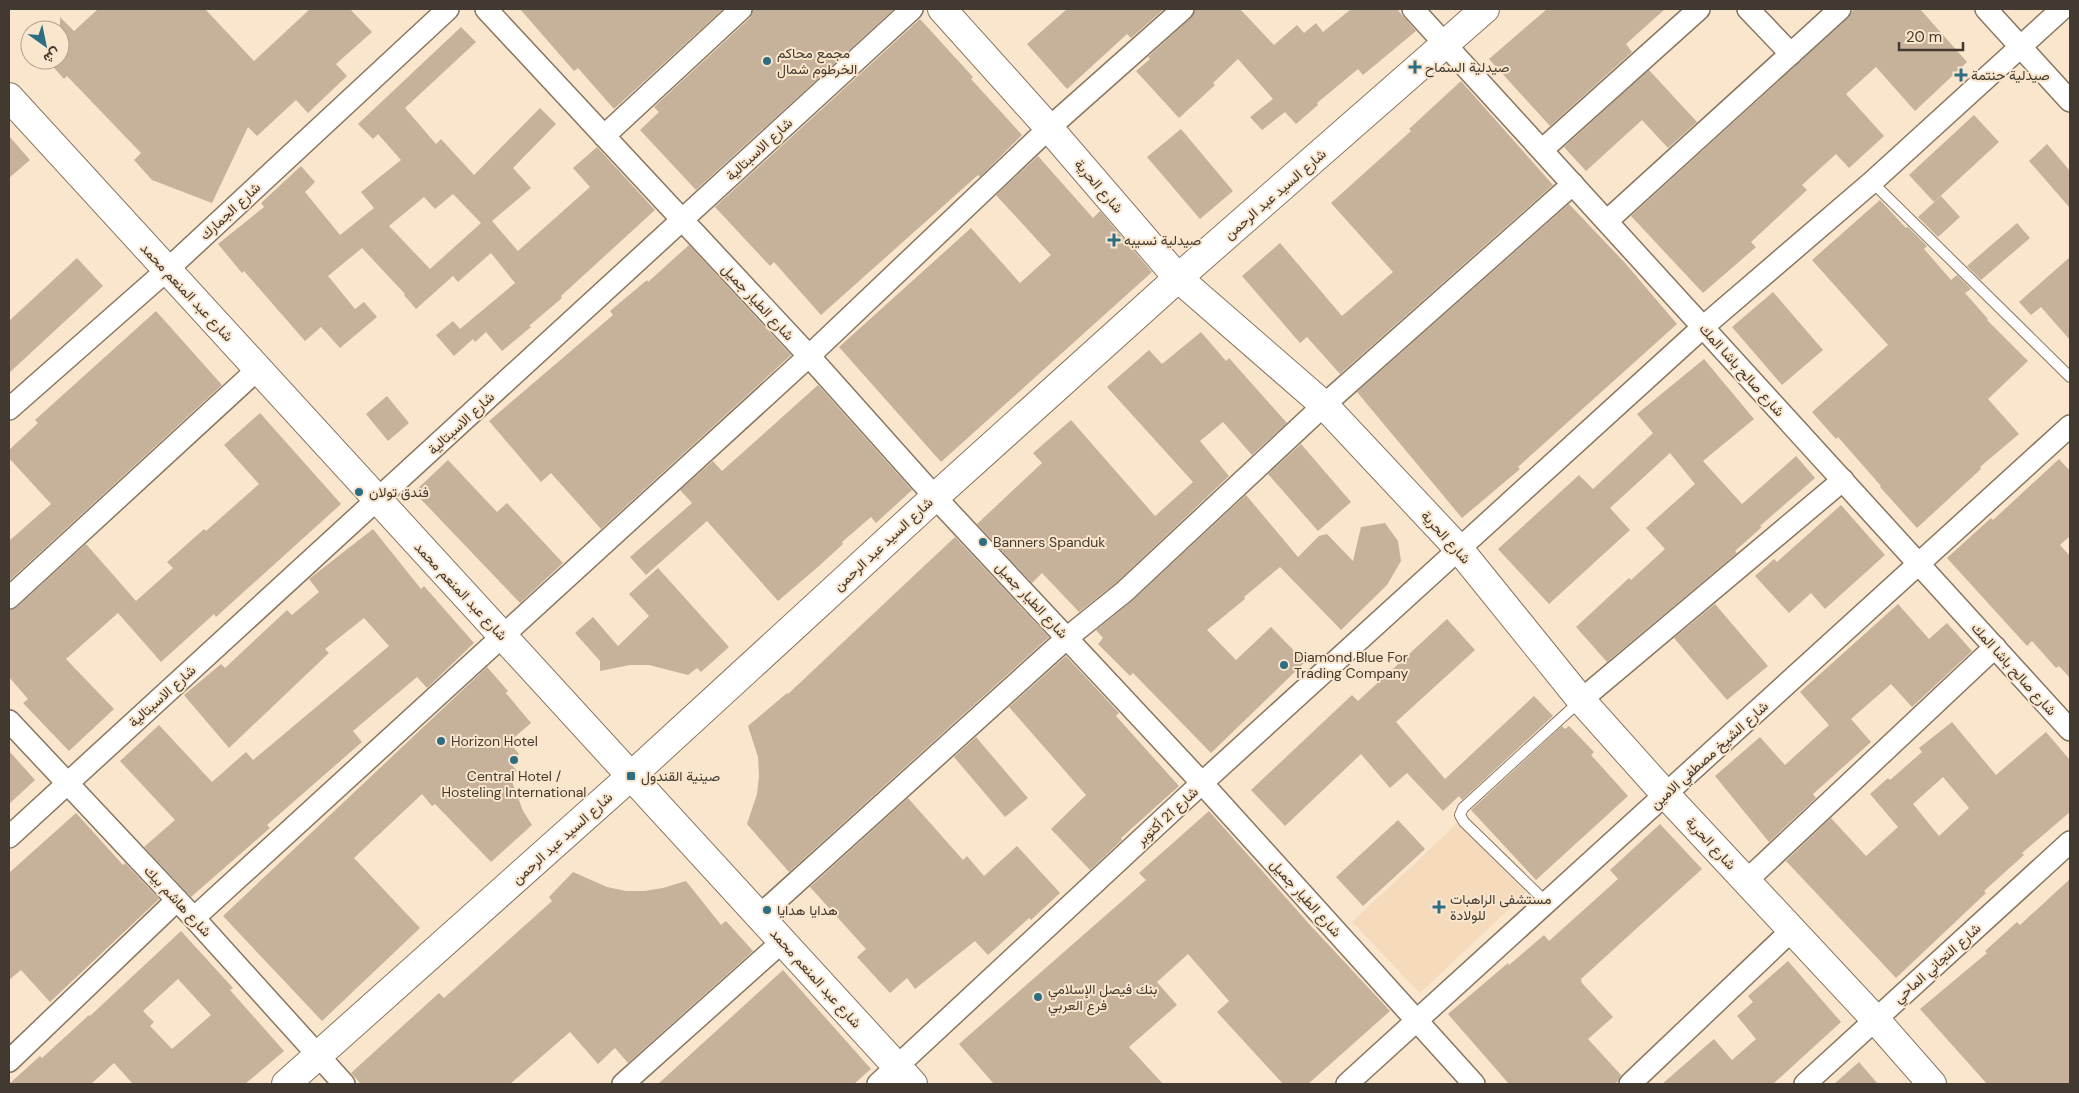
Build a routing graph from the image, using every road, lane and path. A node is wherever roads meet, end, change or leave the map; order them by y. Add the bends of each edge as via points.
1 (448, 9) edge
2 (486, 9) edge
3 (740, 9) edge
4 (912, 9) edge
5 (942, 9) edge
6 (1184, 9) edge
7 (1413, 9) edge
8 (1485, 9) edge
9 (1699, 9) edge
10 (1748, 9) edge
11 (1840, 9) edge
12 (1986, 9) edge
13 (2062, 9) edge
14 (1446, 44) junction
15 (2021, 47) junction
16 (1791, 54) junction
17 (9, 97) edge
18 (2070, 101) edge
19 (1049, 128) junction
20 (604, 136) junction
21 (1542, 150) junction
22 (1872, 182) junction
23 (1573, 184) junction
24 (683, 219) junction
25 (1607, 221) junction
26 (167, 270) junction
27 (1178, 278) junction
28 (1703, 327) junction
29 (809, 356) junction
30 (258, 369) junction
31 (2070, 377) edge
32 (1324, 406) junction
33 (9, 409) edge
34 (2070, 426) edge
35 (1843, 480) junction
36 (935, 497) junction
37 (377, 499) junction
38 (1458, 549) junction
39 (1919, 564) junction
40 (9, 598) edge
41 (503, 637) junction
42 (1068, 637) junction
43 (1995, 648) junction
44 (1581, 700) junction
45 (9, 721) edge
46 (2070, 730) edge
47 (631, 776) junction
48 (1202, 783) junction
49 (67, 784) junction
50 (1666, 795) junction
51 (9, 837) edge
52 (2070, 842) edge
53 (1746, 881) junction
54 (177, 900) junction
55 (1547, 903) junction
56 (759, 916) junction
57 (194, 918) junction
58 (1792, 930) junction
59 (783, 941) junction
60 (1876, 1020) junction
61 (1417, 1021) junction
62 (318, 1054) junction
63 (9, 1061) edge
64 (896, 1078) edge
65 (286, 1084) edge
66 (344, 1084) edge
67 (623, 1084) edge
68 (1347, 1084) edge
69 (1474, 1084) edge
70 (1630, 1084) edge
71 (1804, 1084) edge
72 (1932, 1084) edge

1 - 26 street, شارع الجمارك
2 - 20 street, شارع الطيار جميل
3 - 20 street
4 - 24 street, شارع الاسبتالية
5 - 19 street, شارع الحرية
6 - 19 street
7 - 14 street, شارع صالح باشا المك
8 - 14 street, شارع السيد عبد الرحمن
9 - 21 street
10 - 16 street
11 - 16 street
12 - 15 street
13 - 15 street, شارع 21 أكتوبر
14 - 21 street, شارع صالح باشا المك
14 - 27 street, شارع السيد عبد الرحمن
15 - 18 street
15 - 22 street, شارع 21 أكتوبر
16 - 25 street
17 - 26 street, شارع عبد المنعم محمد
19 - 27 street, شارع الحرية
19 - 29 street
20 - 24 street, شارع الطيار جميل
21 - 23 street, شارع صالح باشا المك
22 - 28 street, شارع 21 أكتوبر
22 - 31 lane
23 - 25 street, شارع صالح باشا المك
23 - 32 street
24 - 29 street, شارع الطيار جميل
24 - 37 street, شارع الاسبتالية
25 - 28 street, شارع صالح باشا المك
26 - 30 street, شارع عبد المنعم محمد
26 - 33 street, شارع الجمارك
27 - 32 street, شارع الحرية
27 - 36 street, شارع السيد عبد الرحمن
28 - 35 street, شارع صالح باشا المك
28 - 38 street, شارع 21 أكتوبر
29 - 36 street, شارع الطيار جميل
29 - 41 street
30 - 37 street, شارع عبد المنعم محمد
30 - 40 street
32 - 38 street, شارع الحرية
32 - 42 street via 1124,592
34 - 39 street, شارع الشيخ مصطفي الامين
35 - 39 street, شارع صالح باشا المك
35 - 44 street
36 - 42 street, شارع الطيار جميل
36 - 47 street, شارع السيد عبد الرحمن
37 - 41 street, شارع عبد المنعم محمد
37 - 49 street, شارع الاسبتالية
38 - 44 street, شارع الحرية
38 - 48 street, شارع 21 أكتوبر
39 - 43 street, شارع صالح باشا المك
39 - 50 street, شارع الشيخ مصطفي الامين
41 - 47 street, شارع عبد المنعم محمد
41 - 57 street
42 - 48 street, شارع الطيار جميل
42 - 56 street
43 - 46 street, شارع صالح باشا المك
43 - 53 street
44 - 50 street, شارع الحرية
44 - 55 lane via 1463,808 1460,815
45 - 49 street, شارع هاشم بيك
47 - 56 street, شارع عبد المنعم محمد
47 - 62 street, شارع السيد عبد الرحمن
48 - 61 street, شارع الطيار جميل
48 - 64 street, شارع 21 أكتوبر
49 - 51 street, شارع الاسبتالية
49 - 54 street, شارع هاشم بيك
50 - 53 street, شارع الحرية
50 - 55 street, شارع الشيخ مصطفي الامين
52 - 60 street, شارع التجاني الماحي
53 - 58 street, شارع الحرية
54 - 57 street, شارع هاشم بيك
54 - 63 street
55 - 61 street, شارع الشيخ مصطفي الامين
56 - 59 street, شارع عبد المنعم محمد
57 - 62 street, شارع هاشم بيك
58 - 60 street, شارع الحرية
58 - 70 street
59 - 64 street, شارع عبد المنعم محمد
59 - 67 street
60 - 71 street, شارع التجاني الماحي
60 - 72 street, شارع الحرية
61 - 68 street, شارع الشيخ مصطفي الامين
61 - 69 street, شارع الطيار جميل
62 - 65 street, شارع السيد عبد الرحمن
62 - 66 street, شارع هاشم بيك

